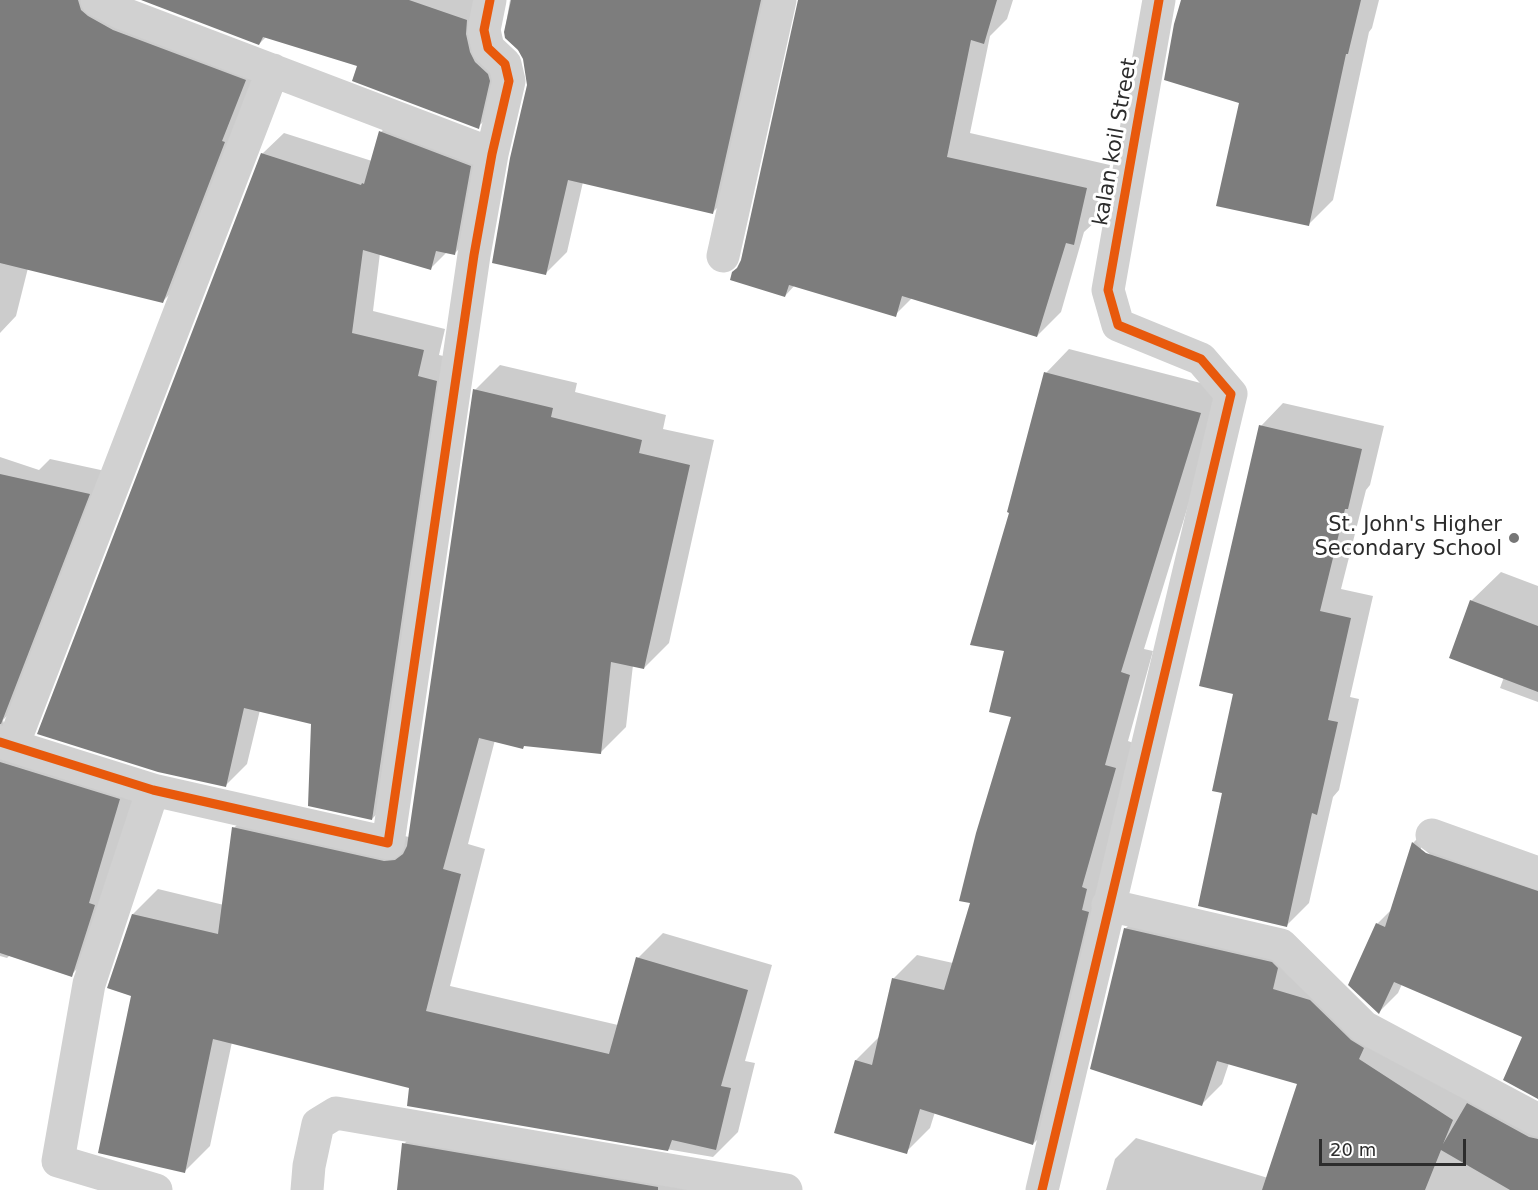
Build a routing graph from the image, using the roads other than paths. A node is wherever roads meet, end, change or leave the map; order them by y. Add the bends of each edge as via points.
1 (490, 0) edge
2 (780, 0) edge
3 (1159, 0) edge
4 (116, 4) edge
5 (273, 70) junction
6 (492, 154) junction
7 (723, 256) dead end
8 (7, 743) edge
9 (153, 790) junction
10 (1432, 836) dead end
11 (1538, 873) edge
12 (1108, 905) junction
13 (1538, 1120) edge
14 (58, 1176) edge
15 (156, 1190) edge
16 (307, 1190) edge
17 (786, 1190) edge
18 (1042, 1190) edge

1 - 6 street via 484,30 488,48 505,64 509,81
2 - 7 street
3 - 12 street, kalan koil Street via 1108,290 1118,325 1201,359 1231,394
4 - 5 street
5 - 6 street
5 - 8 street
6 - 9 street via 388,843
8 - 9 street
9 - 14 street via 89,984
10 - 11 street
12 - 13 street via 1281,945 1364,1027
12 - 18 street
14 - 15 street
16 - 17 street via 318,1124 336,1113

